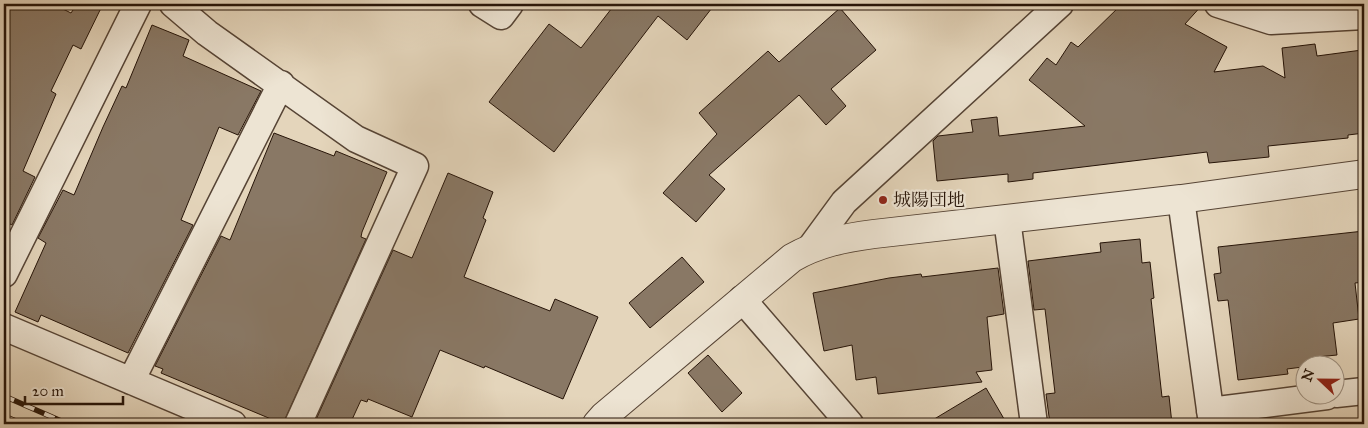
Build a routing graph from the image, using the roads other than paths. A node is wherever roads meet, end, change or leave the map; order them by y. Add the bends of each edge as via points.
1 (138, 4) edge
2 (173, 4) edge
3 (482, 4) edge
4 (510, 4) edge
5 (1060, 4) edge
6 (1218, 4) edge
7 (1364, 16) edge
8 (281, 84) junction
9 (1364, 174) edge
10 (1181, 199) junction
11 (1007, 219) junction
12 (10, 247) edge
13 (811, 247) junction
14 (4, 274) edge
15 (742, 299) junction
16 (4, 327) edge
17 (131, 381) junction
18 (1364, 391) edge
19 (1346, 393) edge
20 (1296, 402) edge
21 (1211, 418) edge
22 (233, 424) edge
23 (298, 424) edge
24 (598, 424) edge
25 (850, 424) edge
26 (1034, 424) edge

1 - 12 street
2 - 8 street via 207,33
3 - 4 street via 501,16
5 - 13 street via 844,202
6 - 7 street via 1271,21
8 - 17 street
8 - 23 street via 356,139 415,166
9 - 10 street
10 - 11 street
10 - 21 street
11 - 13 street via 856,236
11 - 26 street
12 - 14 street
13 - 15 street via 792,258
15 - 24 street
15 - 25 street
16 - 17 street
17 - 22 street
18 - 19 street
20 - 21 street

